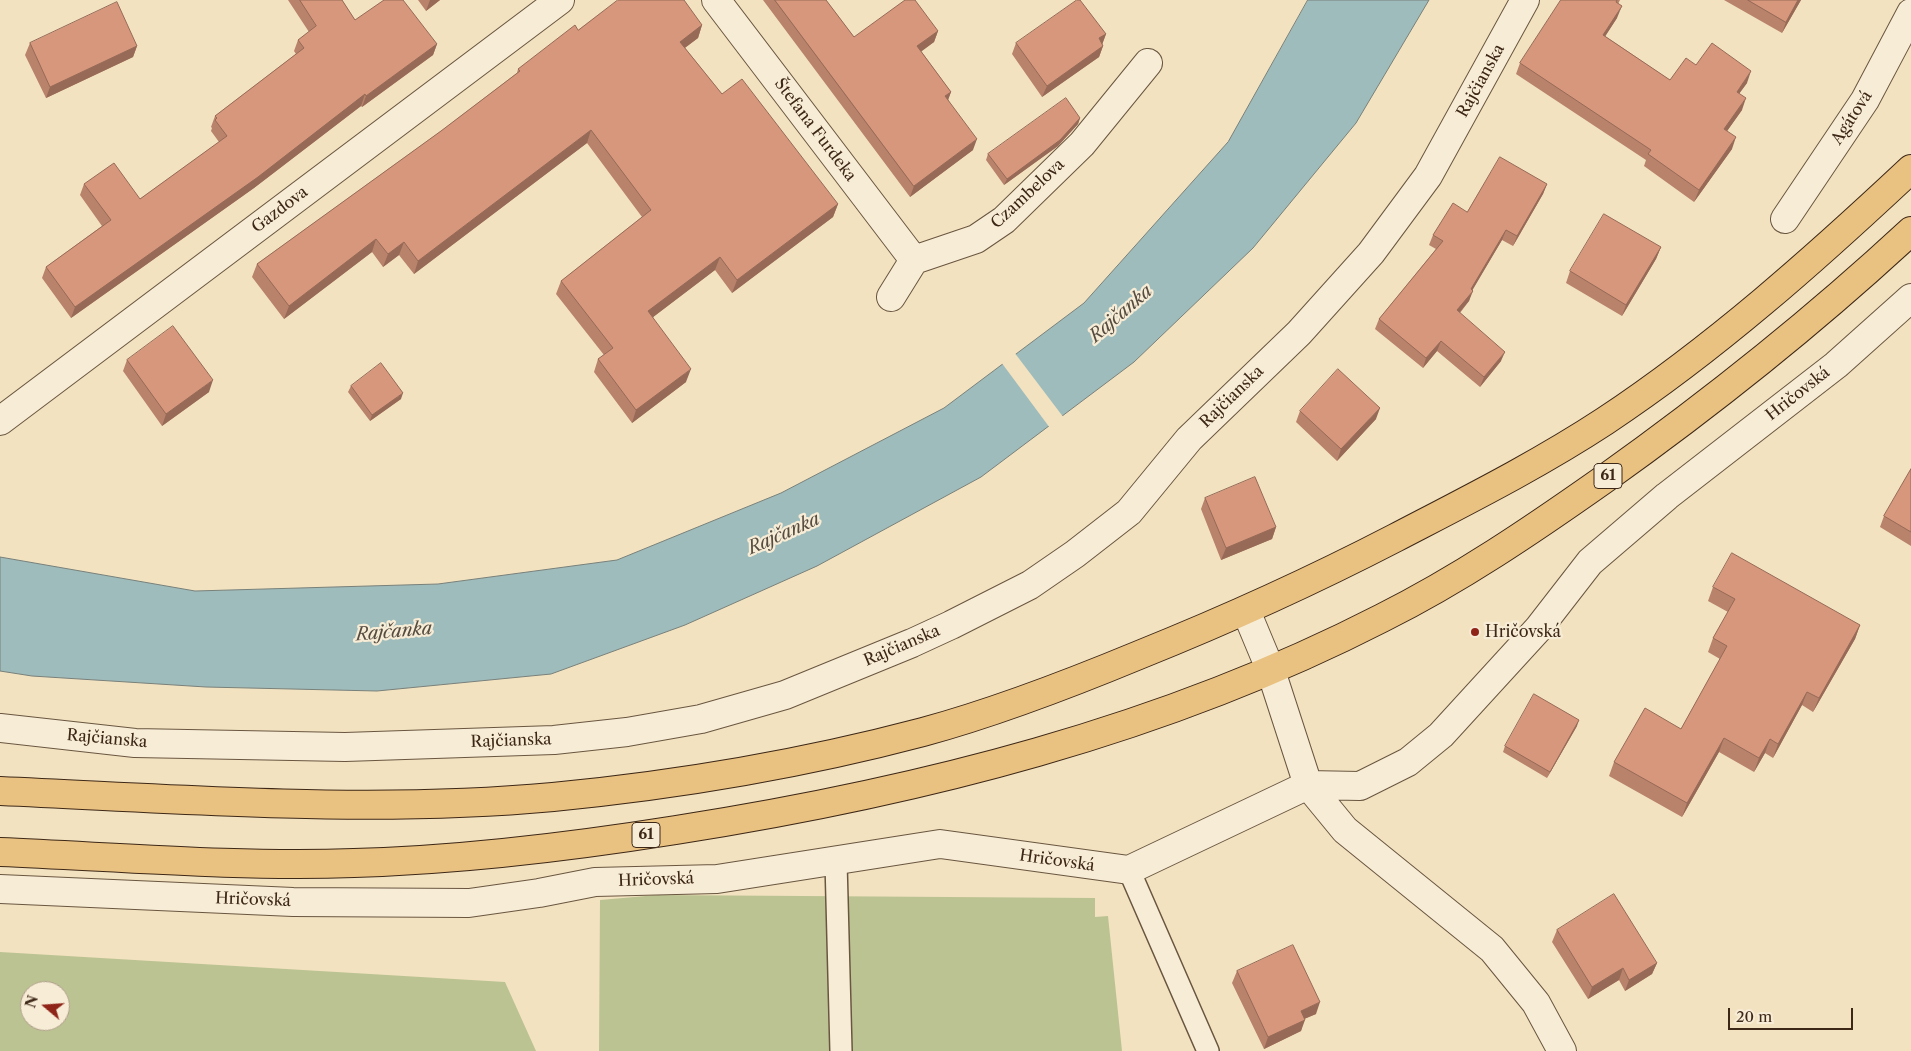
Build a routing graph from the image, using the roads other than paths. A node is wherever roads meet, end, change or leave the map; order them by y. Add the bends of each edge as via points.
1 (560, 0) edge
2 (716, 0) edge
3 (1526, 0) edge
4 (1911, 13) edge
5 (1148, 63) dead end
6 (1911, 169) edge
7 (1785, 219) dead end
8 (1911, 231) edge
9 (914, 260) junction
10 (891, 297) dead end
11 (1911, 298) edge
12 (0, 421) edge
13 (1246, 610) junction
14 (1271, 671) junction
15 (0, 728) edge
16 (1308, 784) junction
17 (0, 791) edge
18 (0, 852) edge
19 (836, 862) junction
20 (1128, 870) junction
21 (0, 889) edge
22 (840, 1051) edge
23 (1208, 1051) edge
24 (1562, 1051) edge

1 - 12 street, Gazdova
2 - 9 street, Štefana Furdeka
3 - 15 street, Rajčianska via 1428,176 1371,253 1299,333 1189,439 1128,512 1076,554 1030,584 944,628 785,695 701,719 554,740 345,747 135,743
4 - 7 street, Agátová via 1864,100
5 - 9 street, Czambelova via 1082,144 1004,220 976,239
6 - 13 main road via 1768,297 1694,357 1607,420 1534,465 1357,558
8 - 14 main road, 61 via 1796,334 1728,389 1564,508 1490,557 1384,618
9 - 10 street
11 - 16 street, Hričovská via 1836,365 1667,496 1590,562 1538,629 1441,735 1408,762 1360,786
13 - 14 street
13 - 17 main road via 1077,681 1003,707 927,731 736,773 551,797 430,804 343,805
14 - 16 street
14 - 18 main road, 61 via 1094,734 944,777 742,819 614,840 434,860 349,864
16 - 20 street, Hričovská
16 - 24 street via 1346,830 1492,949 1536,1002
19 - 20 street, Hričovská via 940,844
19 - 21 street, Hričovská via 717,878 595,882 469,903 293,902
19 - 22 lane
20 - 23 lane

